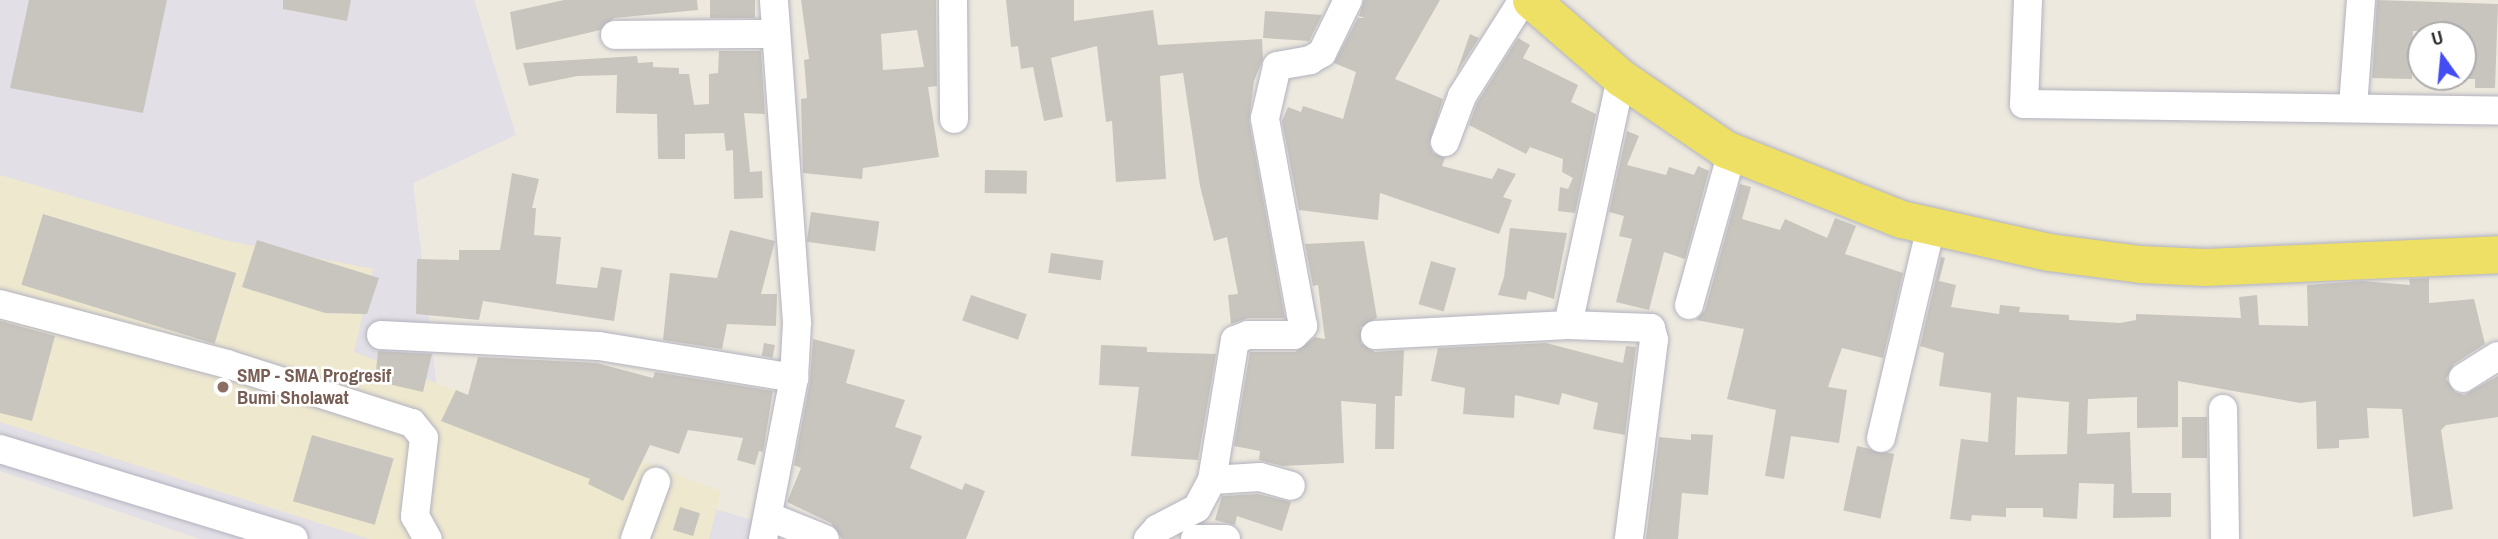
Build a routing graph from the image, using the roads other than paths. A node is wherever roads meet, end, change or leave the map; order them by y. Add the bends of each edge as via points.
1 (774, 0) edge
2 (953, 0) edge
3 (1348, 0) edge
4 (1523, 0) edge
5 (1531, 0) edge
6 (2028, 0) edge
7 (2361, 0) edge
8 (776, 34) junction
9 (615, 35) dead end
10 (1621, 78) junction
11 (2353, 106) junction
12 (2498, 111) edge
13 (954, 119) dead end
14 (1445, 142) dead end
15 (1732, 152) junction
16 (1931, 226) junction
17 (2498, 254) edge
18 (0, 304) edge
19 (1689, 305) dead end
20 (1568, 325) junction
21 (381, 335) dead end
22 (1375, 335) dead end
23 (2498, 356) edge
24 (794, 377) junction
25 (2463, 378) dead end
26 (2223, 409) dead end
27 (1881, 438) dead end
28 (0, 449) edge
29 (1212, 480) junction
30 (656, 482) dead end
31 (1291, 486) dead end
32 (767, 528) edge
33 (282, 537) edge
34 (428, 539) edge
35 (635, 539) edge
36 (825, 539) edge
37 (1148, 539) edge
38 (1195, 539) edge
39 (1226, 539) edge
40 (1629, 539) edge
41 (2225, 539) edge

1 - 8 street
2 - 13 street
3 - 29 street via 1322,52 1310,61 1277,66 1265,118 1303,326 1294,335 1248,335 1235,340
4 - 14 street via 1462,96
5 - 10 main road
6 - 11 street via 2024,104
7 - 11 street
8 - 9 street
8 - 24 street via 793,249
10 - 15 main road
10 - 20 street
11 - 12 street
15 - 16 main road via 1901,219
15 - 19 street
16 - 17 main road via 2049,252 2140,264 2205,267
16 - 27 street
18 - 34 street via 227,364 412,423 424,438 415,516
20 - 22 street
20 - 40 street via 1647,326 1654,333
21 - 24 street via 599,346
23 - 25 street
24 - 32 street
26 - 41 street
28 - 33 street
29 - 31 street via 1251,476
29 - 37 street via 1197,508 1157,529
30 - 35 street
32 - 36 street
38 - 39 street

